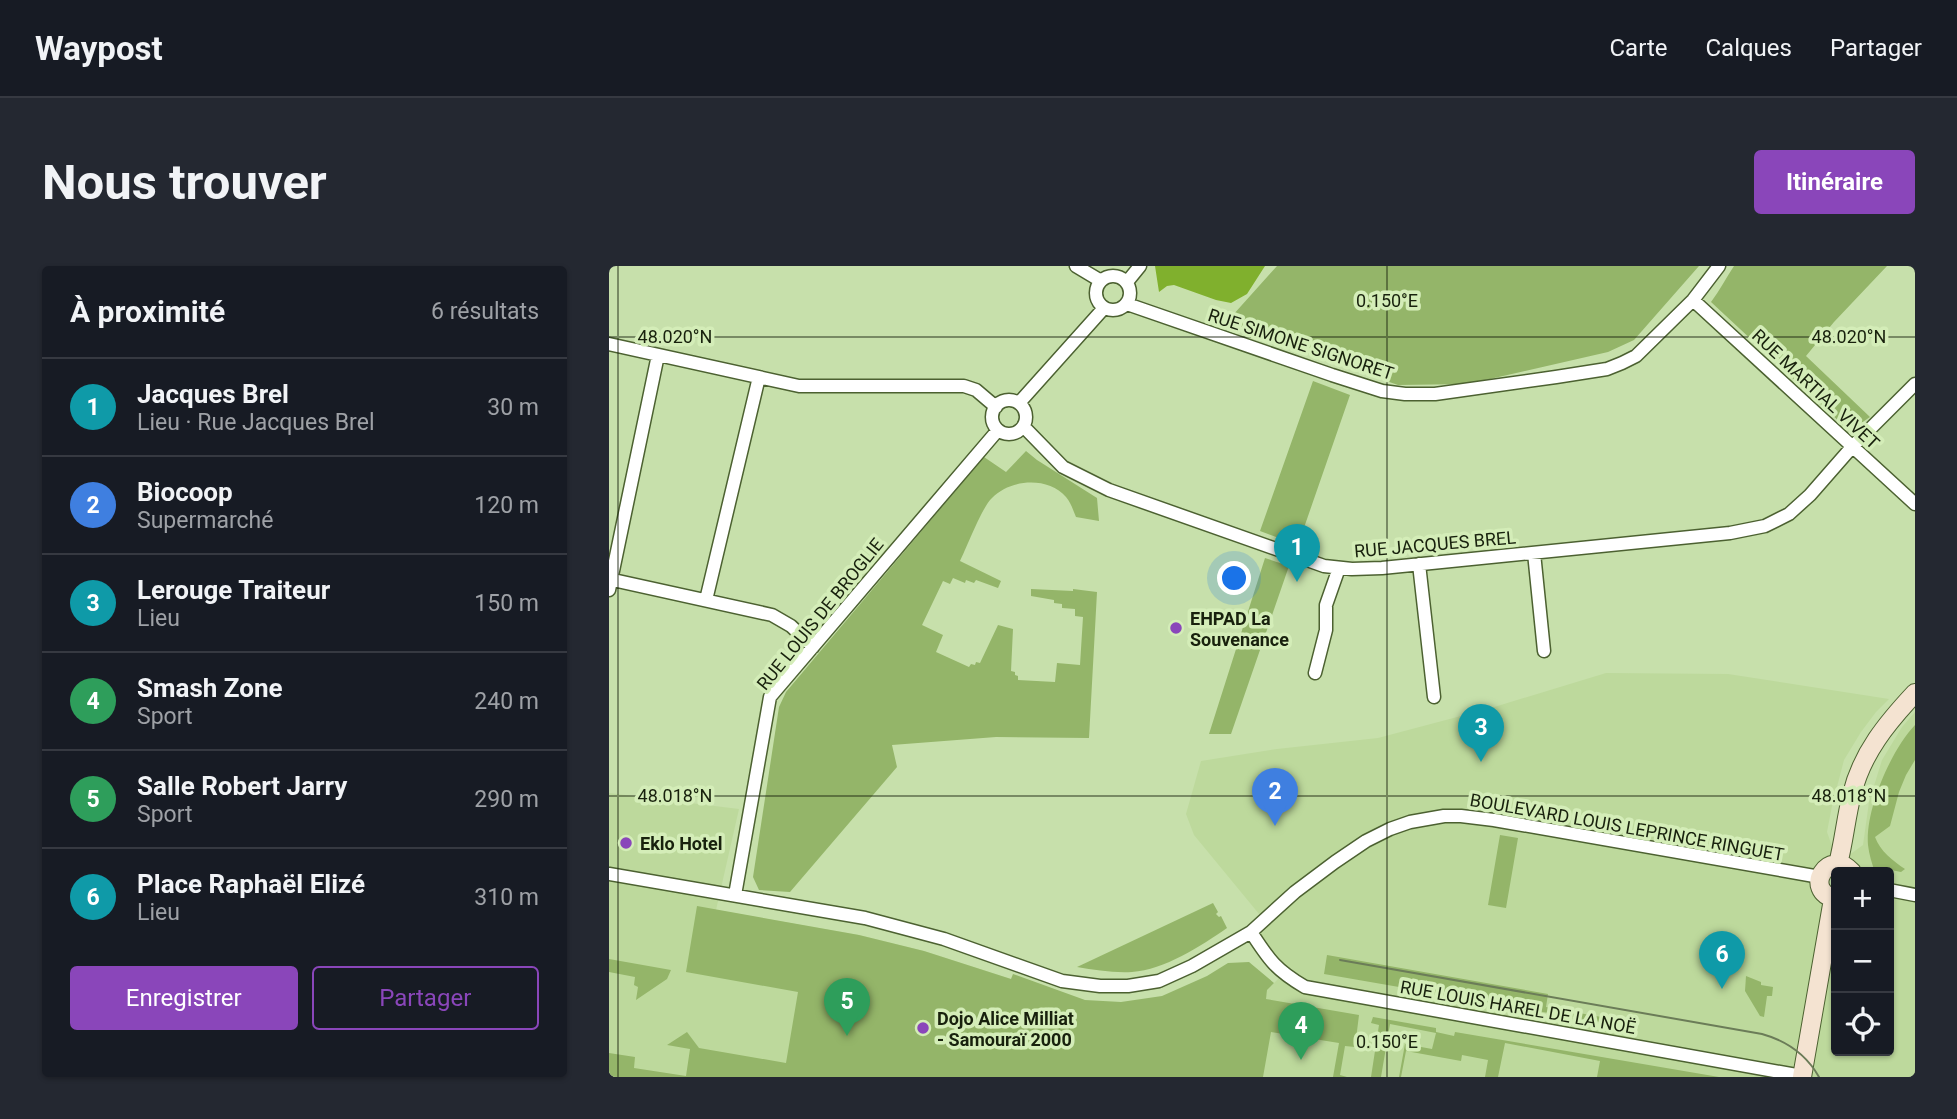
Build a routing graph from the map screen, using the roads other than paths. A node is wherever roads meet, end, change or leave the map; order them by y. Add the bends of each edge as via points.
1 (1076, 266) edge
2 (1140, 266) edge
3 (1719, 266) edge
4 (1101, 281) junction
5 (1126, 282) junction
6 (1693, 300) junction
7 (1127, 304) junction
8 (1104, 308) junction
9 (609, 344) edge
10 (658, 355) junction
11 (759, 377) junction
12 (1915, 384) edge
13 (1019, 403) junction
14 (996, 407) junction
15 (1024, 427) junction
16 (998, 430) junction
17 (1852, 447) junction
18 (1915, 504) edge
19 (1534, 553) junction
20 (1419, 565) junction
21 (1339, 568) junction
22 (610, 583) edge
23 (706, 600) junction
24 (813, 647) junction
25 (1544, 651) dead end
26 (1315, 673) dead end
27 (1915, 693) edge
28 (1434, 697) dead end
29 (1845, 867) edge
30 (1831, 869) edge
31 (609, 874) edge
32 (1820, 877) junction
33 (1894, 891) edge
34 (735, 895) junction
35 (1915, 895) edge
36 (1831, 897) edge
37 (1831, 920) edge
38 (1251, 932) junction
39 (1802, 1076) edge

1 - 4 street
2 - 5 street
3 - 6 street, RUE SIMONE SIGNORET
4 - 5 street via 1117,276
4 - 8 street via 1096,295
5 - 7 street via 1131,290
6 - 7 street, RUE SIMONE SIGNORET via 1636,356 1607,369 1435,394 1382,391
6 - 17 street, RUE MARTIAL VIVET
7 - 8 street via 1118,310
8 - 13 street
9 - 10 street
10 - 11 street
10 - 22 street
11 - 14 street via 799,386 964,386
11 - 23 street
12 - 17 street, RUE JACQUES BREL
13 - 14 street via 1009,400
13 - 15 street via 1027,416
14 - 16 street via 992,416
15 - 16 street via 1014,434
15 - 21 street, RUE JACQUES BREL via 1063,467 1109,490
16 - 24 street, RUE LOUIS DE BROGLIE
17 - 18 street, RUE MARTIAL VIVET
17 - 19 street, RUE JACQUES BREL via 1810,495 1789,514 1765,526
19 - 20 street, RUE JACQUES BREL
19 - 25 street
20 - 21 street, RUE JACQUES BREL
20 - 28 street
21 - 26 street via 1326,605 1326,630
22 - 23 street
23 - 24 street via 772,615
24 - 34 street, RUE LOUIS DE BROGLIE via 770,697
27 - 29 street via 1878,735 1861,766 1844,842
30 - 32 street
31 - 34 street, BOULEVARD LOUIS LEPRINCE RINGUET
32 - 36 street via 1823,893
32 - 38 street, BOULEVARD LOUIS LEPRINCE RINGUET via 1494,820 1444,816 1410,822 1366,841 1295,892
33 - 35 street
34 - 38 street, BOULEVARD LOUIS LEPRINCE RINGUET via 865,918 944,939 1062,981 1100,986 1159,981
37 - 39 street
38 - 39 street, RUE LOUIS HAREL DE LA NOË via 1283,974 1305,987

